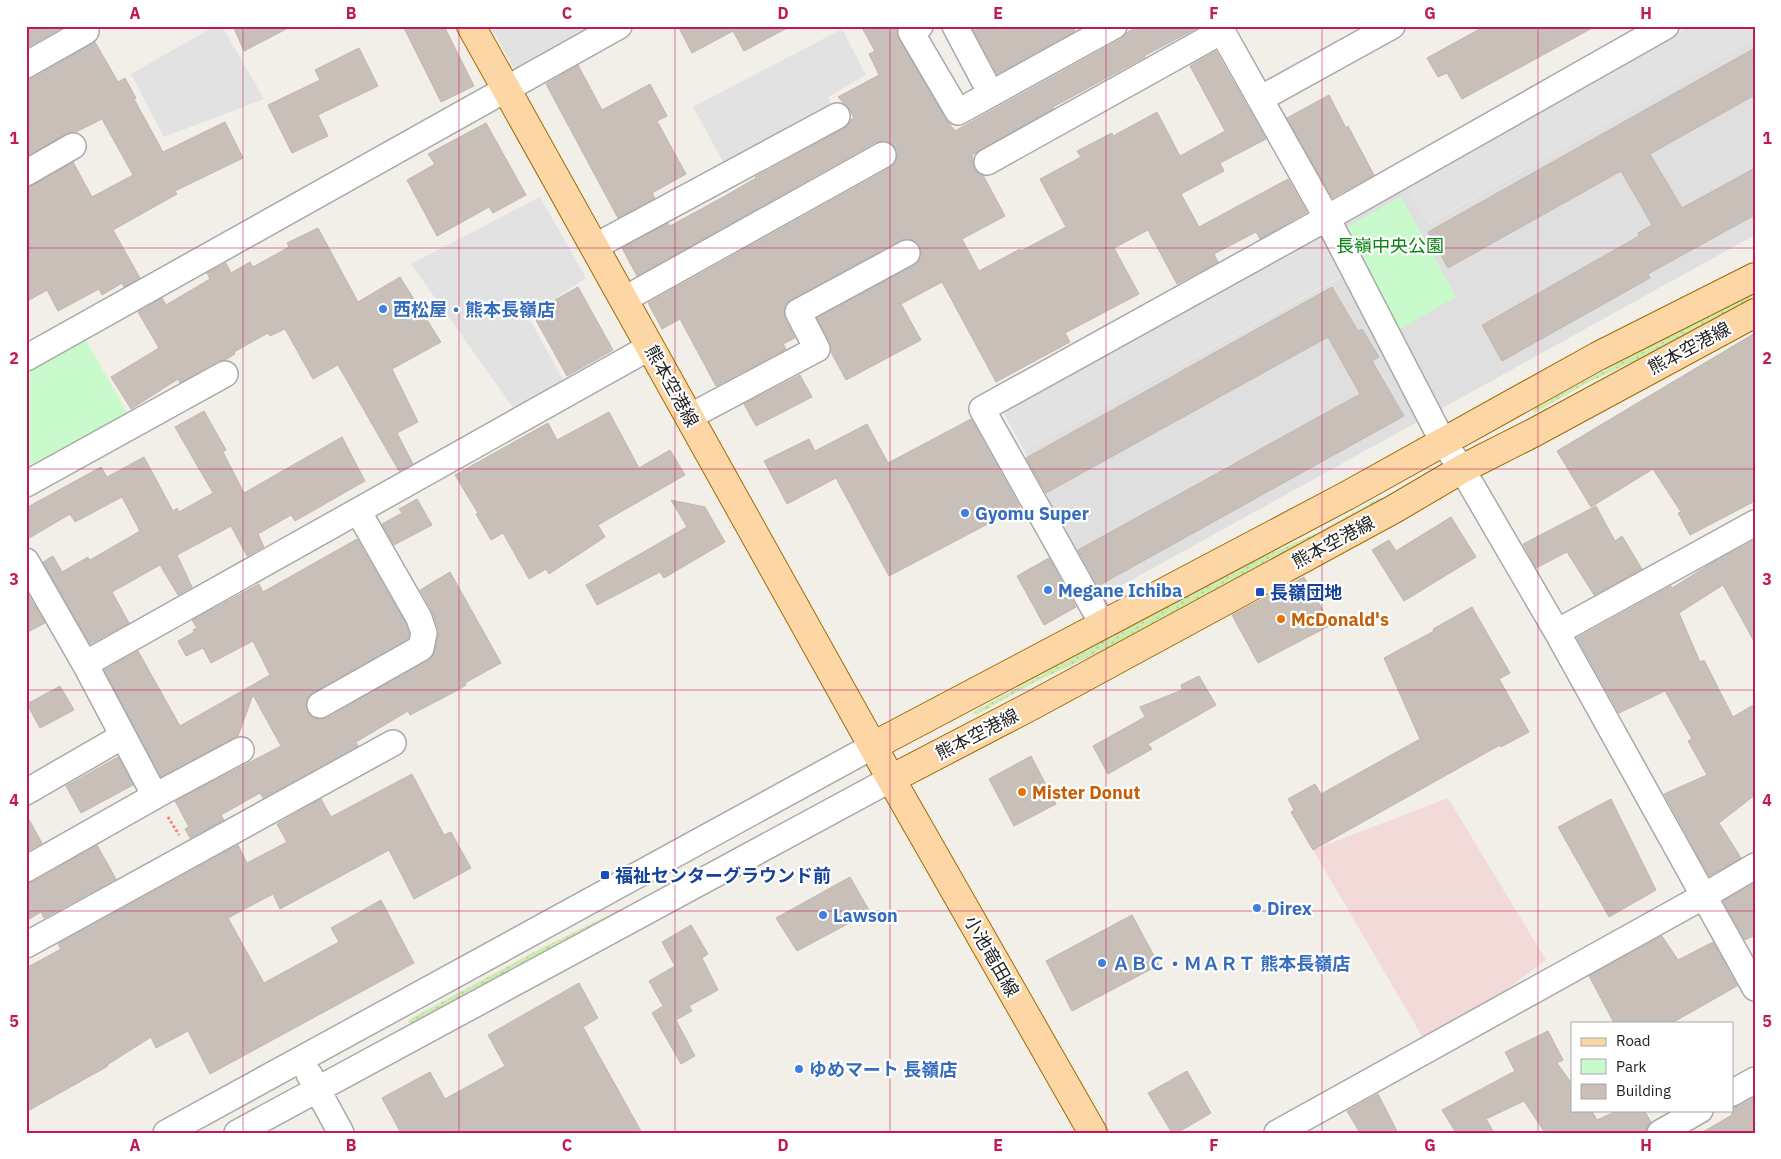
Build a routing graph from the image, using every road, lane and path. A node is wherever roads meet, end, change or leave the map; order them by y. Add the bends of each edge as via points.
1 (471, 26) edge
2 (619, 26) edge
3 (920, 26) edge
4 (955, 26) edge
5 (1114, 26) edge
6 (1392, 26) edge
7 (1666, 26) edge
8 (1220, 29) edge
9 (86, 31) dead end
10 (26, 65) edge
11 (507, 90) junction
12 (991, 94) junction
13 (1260, 99) junction
14 (837, 116) dead end
15 (73, 146) dead end
16 (883, 155) dead end
17 (986, 162) dead end
18 (26, 173) edge
19 (1327, 218) junction
20 (594, 247) junction
21 (907, 253) dead end
22 (1755, 277) edge
23 (624, 300) junction
24 (1755, 313) edge
25 (650, 347) junction
26 (26, 358) edge
27 (225, 374) dead end
28 (689, 417) junction
29 (1443, 442) junction
30 (1462, 469) junction
31 (26, 484) edge
32 (358, 511) junction
33 (1755, 523) edge
34 (26, 561) edge
35 (1103, 625) junction
36 (1557, 632) junction
37 (85, 664) junction
38 (320, 706) dead end
39 (123, 736) junction
40 (393, 743) dead end
41 (873, 746) junction
42 (241, 750) dead end
43 (890, 779) junction
44 (26, 792) edge
45 (155, 796) junction
46 (181, 838) dead end
47 (1755, 866) edge
48 (26, 869) edge
49 (1704, 896) junction
50 (26, 945) edge
51 (1755, 988) edge
52 (301, 1059) junction
53 (1755, 1080) edge
54 (317, 1089) junction
55 (1734, 1091) edge
56 (1697, 1112) edge
57 (166, 1133) edge
58 (237, 1133) edge
59 (341, 1133) edge
60 (1093, 1133) edge
61 (1277, 1133) edge
62 (1660, 1133) edge

1 - 11 main road, 熊本空港線
2 - 11 street
3 - 12 street via 911,32 958,112
4 - 12 street
5 - 12 street
6 - 13 street
7 - 19 street
8 - 13 street
8 - 17 street
9 - 10 street
11 - 20 main road, 熊本空港線
11 - 26 street
13 - 19 street
14 - 20 street
15 - 18 street
16 - 23 street
19 - 29 street
19 - 35 street via 982,409
20 - 23 main road, 熊本空港線
21 - 28 street via 798,312 817,349
22 - 29 main road, 熊本空港線 via 1598,356
23 - 25 main road, 熊本空港線
24 - 30 main road, 熊本空港線
25 - 28 main road, 熊本空港線
25 - 32 street
27 - 31 street
28 - 41 main road, 熊本空港線
29 - 30 street
29 - 35 main road, 熊本空港線
30 - 36 street
30 - 43 main road, 熊本空港線 via 1033,706
32 - 37 street
32 - 38 street via 419,618 424,633 421,648
33 - 36 street
34 - 37 street
35 - 41 main road, 熊本空港線
36 - 49 street
37 - 39 street
39 - 44 street
39 - 45 street
40 - 50 street
41 - 43 main road, 熊本空港線
41 - 52 street
42 - 45 street
43 - 54 street
43 - 60 main road, 小池竜田線
45 - 46 path
45 - 48 street
47 - 49 street
49 - 51 street
49 - 61 street
52 - 54 street
52 - 57 street
53 - 55 street
54 - 58 street
54 - 59 street
56 - 62 street

